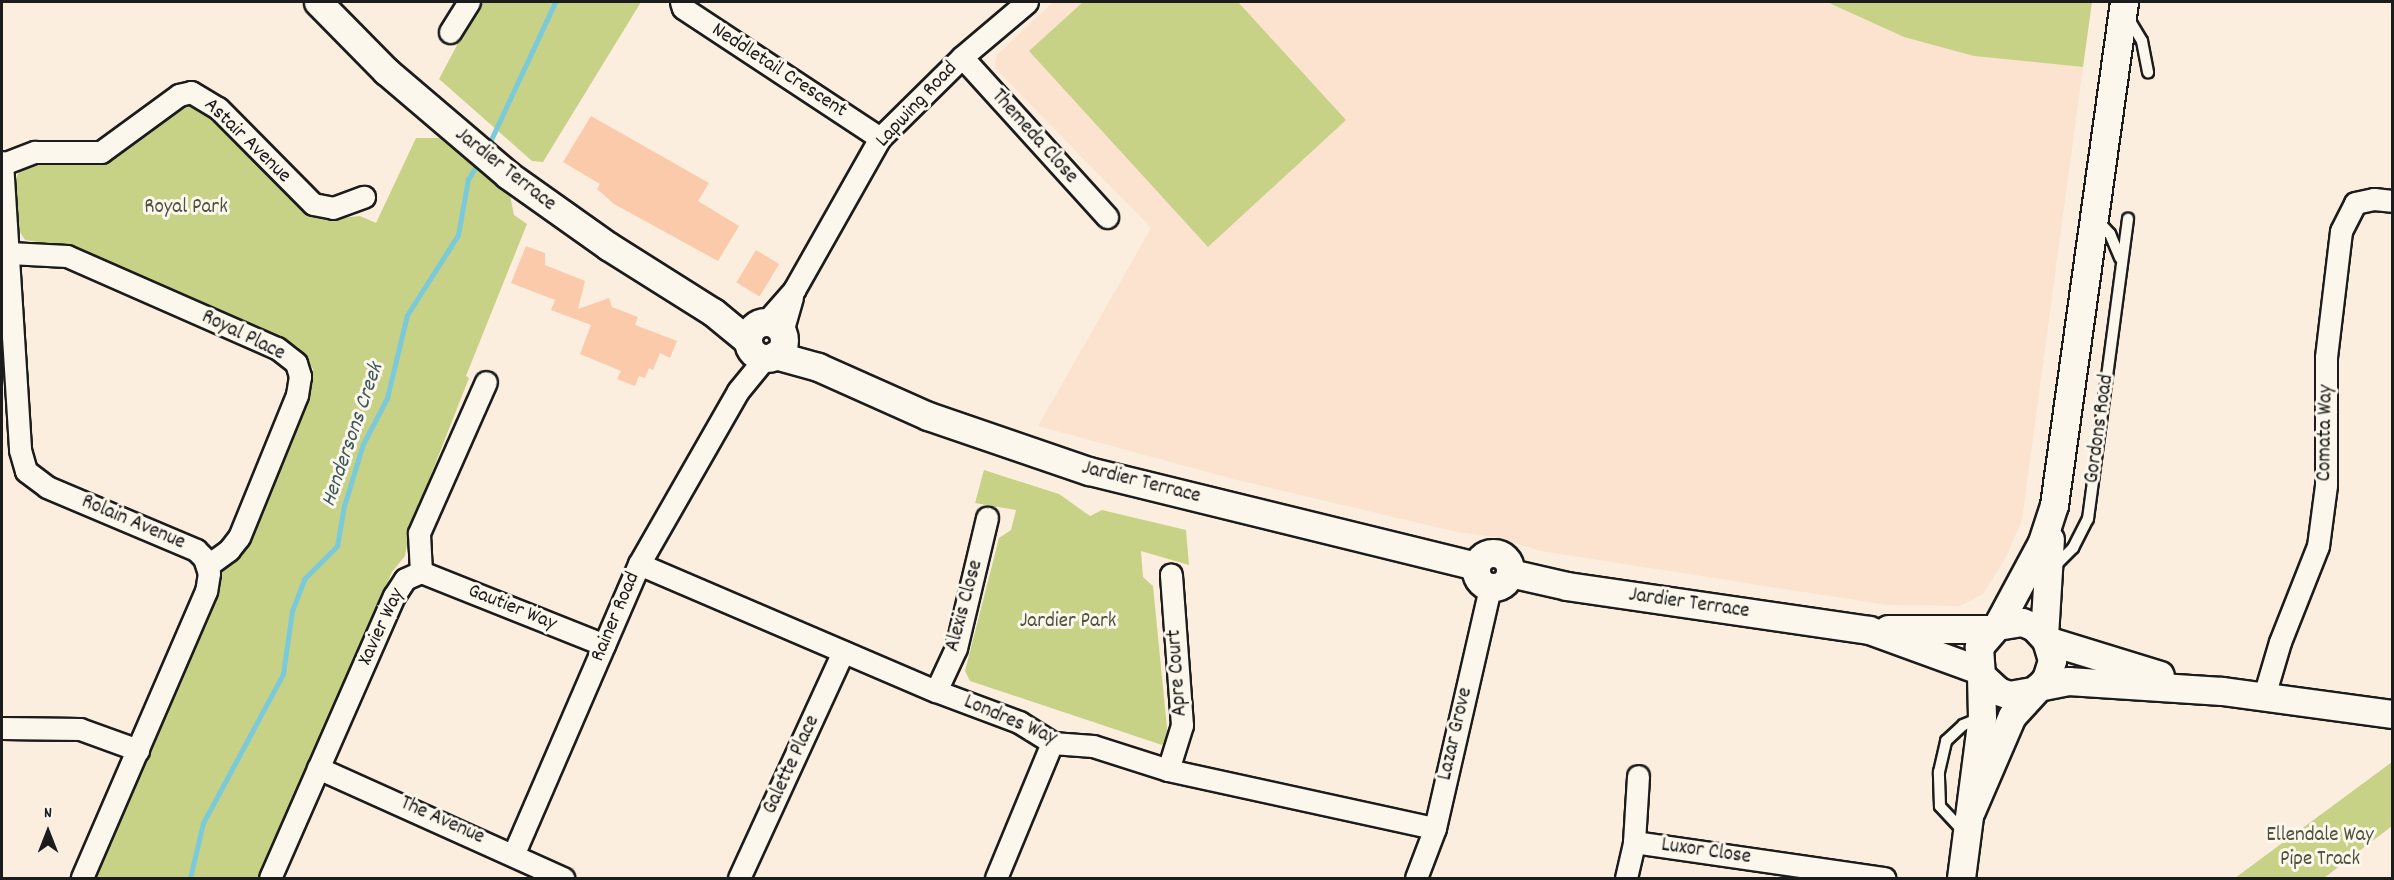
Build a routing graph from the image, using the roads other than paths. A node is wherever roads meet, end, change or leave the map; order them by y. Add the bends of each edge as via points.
1 (318, 2) edge
2 (469, 2) edge
3 (681, 2) edge
4 (1027, 2) edge
5 (2123, 5) edge
6 (450, 32) dead end
7 (962, 57) junction
8 (2148, 72) dead end
9 (880, 138) junction
10 (2, 163) edge
11 (364, 197) dead end
12 (2392, 201) edge
13 (1107, 217) dead end
14 (2094, 217) junction
15 (2128, 219) dead end
16 (9, 253) junction
17 (2122, 267) junction
18 (766, 340) junction
19 (486, 382) dead end
20 (2054, 506) junction
21 (987, 518) dead end
22 (639, 564) junction
23 (208, 565) junction
24 (421, 572) junction
25 (1171, 574) dead end
26 (1492, 575) junction
27 (2045, 575) junction
28 (1995, 627) junction
29 (1869, 630) junction
30 (2045, 638) junction
31 (604, 645) junction
32 (843, 652) junction
33 (1980, 672) junction
34 (2035, 689) junction
35 (936, 691) junction
36 (2222, 691) junction
37 (2264, 696) junction
38 (2392, 714) edge
39 (1982, 717) junction
40 (2, 728) edge
41 (1052, 743) junction
42 (138, 750) junction
43 (318, 768) junction
44 (1168, 770) junction
45 (1638, 776) dead end
46 (1969, 824) junction
47 (1435, 828) junction
48 (1634, 842) junction
49 (514, 853) junction
50 (82, 879) edge
51 (270, 879) edge
52 (563, 879) edge
53 (739, 879) edge
54 (996, 879) edge
55 (1416, 879) edge
56 (1626, 879) edge
57 (1884, 879) edge
58 (1961, 879) edge

1 - 18 street, Jardier Terrace via 386,71 508,175 608,246 713,312
2 - 6 street
3 - 9 street, Neddletail Crescent via 683,8
4 - 7 street, Lapwing Road
5 - 8 lane, Gordons Road via 2142,41
5 - 14 street, Gordons Road
7 - 9 street, Lapwing Road
7 - 13 street, Themeda Close
9 - 18 street, Lapwing Road
10 - 11 street, Astair Avenue via 35,152 101,152 179,95 191,92 218,108 313,204 333,208
10 - 16 street, Rolain Avenue
12 - 37 street, Comata Way via 2355,202 2341,231 2326,357 2326,485 2318,546 2280,642
14 - 17 lane, Gordons Road via 2118,248
14 - 20 street, Gordons Road
15 - 17 lane, Gordons Road
16 - 23 street, Rolain Avenue via 20,450 26,471 47,487 196,550
16 - 23 street, Royal Place via 67,256 277,348 296,363 300,376 297,395 239,537
17 - 27 lane, Gordons Road via 2088,519 2073,548
18 - 22 street, Rainer Road
18 - 26 street, Jardier Terrace via 928,416 1089,471
19 - 24 street, Xavier Way via 419,533
20 - 27 street, Gordons Road
20 - 28 street, Gordons Road via 2042,542
21 - 35 street, Alexis Close via 956,648
22 - 31 street, Rainer Road
22 - 32 street, Londres Way
23 - 42 street, Rolain Avenue via 206,591
24 - 31 street, Gautier Way
24 - 43 street, Xavier Way via 405,579 394,596
25 - 44 street, Apre Court via 1182,725
26 - 29 street, Jardier Terrace
26 - 47 street, Lazar Grove
27 - 30 street, Gordons Road
28 - 29 street, Jardier Terrace via 1957,632 1904,627
28 - 30 street via 2022,622
28 - 33 street via 1979,647
29 - 33 street, Jardier Terrace
30 - 34 street via 2052,660
30 - 36 street via 2124,666
31 - 49 street, Rainer Road
32 - 35 street, Londres Way
32 - 53 street, Galette Place
33 - 34 street via 1998,692 2021,695
33 - 39 street
34 - 36 street via 2068,681
34 - 46 street via 2012,716
35 - 41 street, Londres Way via 1019,722
36 - 37 street
37 - 38 street
39 - 46 street
39 - 46 lane via 1963,725 1946,741 1939,772 1940,806
40 - 42 street via 80,729
41 - 44 street, Londres Way via 1093,746
41 - 54 street
42 - 50 street, Rolain Avenue
43 - 49 street, The Avenue
43 - 51 street, Xavier Way
44 - 47 street, Londres Way
45 - 48 street
46 - 58 street
47 - 55 street, Lazar Grove
48 - 56 street
48 - 57 street, Luxor Close
49 - 52 street, The Avenue

